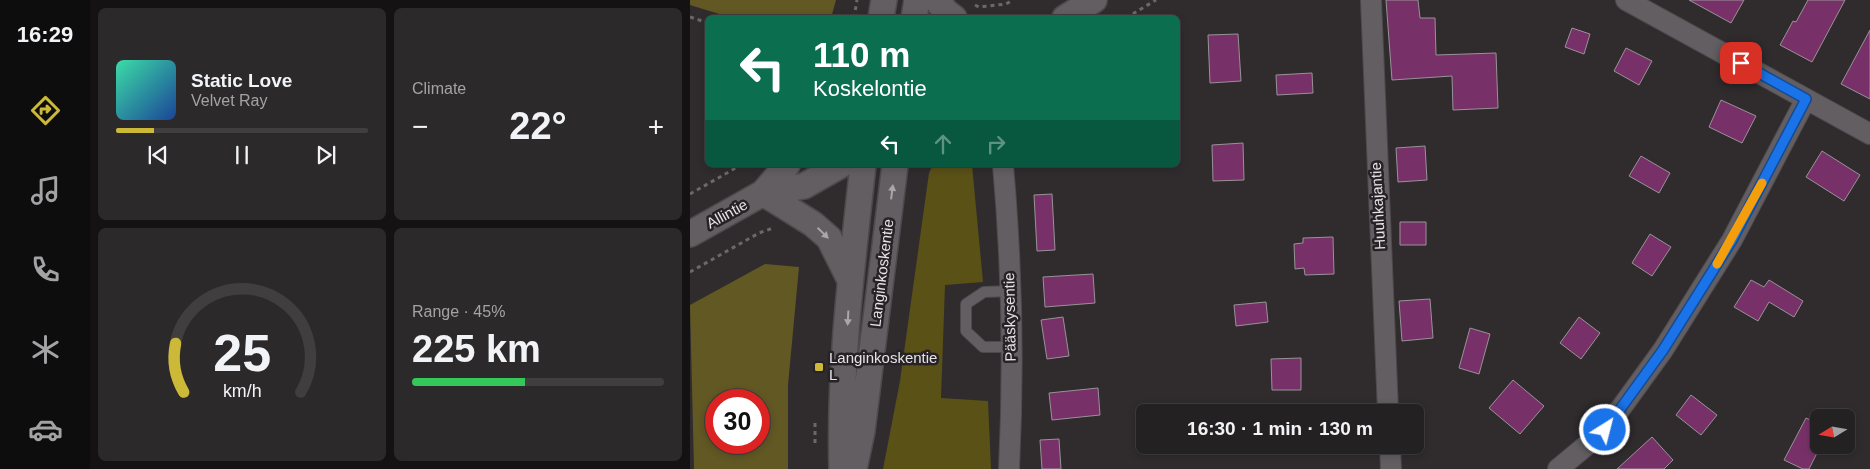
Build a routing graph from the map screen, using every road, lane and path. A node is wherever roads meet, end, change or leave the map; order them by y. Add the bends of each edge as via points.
1 (884, 0) edge
2 (917, 0) edge
3 (937, 0) edge
4 (1013, 0) edge
5 (1094, 0) edge
6 (1156, 0) edge
7 (1371, 0) edge
8 (1626, 0) edge
9 (963, 11) edge
10 (882, 15) edge
11 (914, 15) edge
12 (1070, 15) edge
13 (1131, 15) edge
14 (690, 17) edge
15 (705, 22) edge
16 (1806, 99) junction
17 (1870, 134) edge
18 (737, 167) edge
19 (786, 167) edge
20 (837, 167) edge
21 (864, 167) edge
22 (895, 167) edge
23 (1003, 167) edge
24 (764, 193) junction
25 (690, 194) edge
26 (781, 228) dead end
27 (690, 234) edge
28 (690, 272) edge
29 (850, 280) junction
30 (1011, 291) junction
31 (1011, 347) junction
32 (1388, 404) edge
33 (1390, 454) edge
34 (842, 469) edge
35 (854, 469) edge
36 (1009, 469) edge
37 (1391, 469) edge
38 (1558, 469) edge

1 - 10 street
2 - 11 street
3 - 9 street via 946,12
4 - 9 path
5 - 12 street
6 - 13 path
7 - 32 street, Huuhkajantie
8 - 16 street
14 - 15 path
16 - 17 street
16 - 38 street via 1732,240 1663,350 1605,430
18 - 25 path
19 - 24 street, Allintie
20 - 24 street, Allintie via 804,186
21 - 29 street, Langinkoskentie
35 -> 22 street, Langinkoskentie via 862,431
23 - 30 street, Pääskysentie
24 - 27 street, Allintie
24 -> 29 street via 829,238
26 - 28 path via 759,233
29 -> 34 street, Langinkoskentie via 841,430
30 - 31 street, Pääskysentie
30 - 31 lane via 984,292 966,304 966,331 983,347
31 - 36 street, Pääskysentie
33 - 37 street

